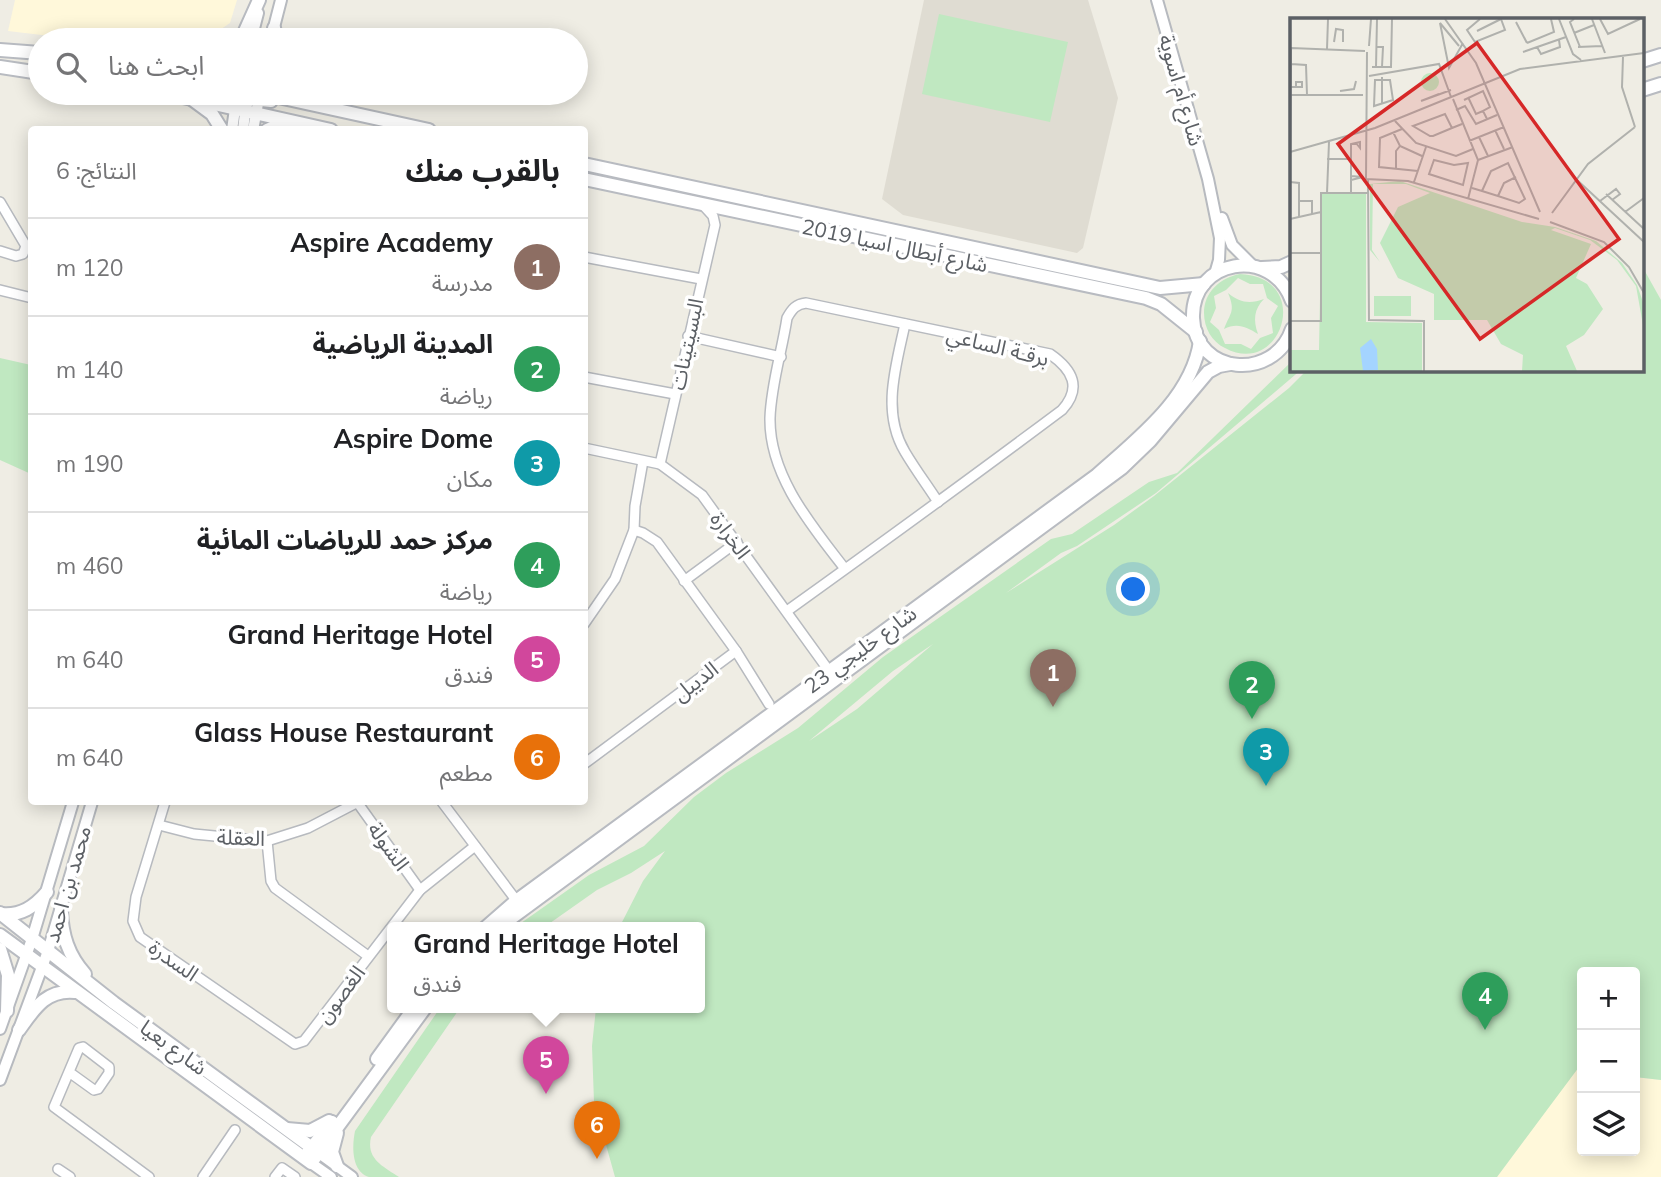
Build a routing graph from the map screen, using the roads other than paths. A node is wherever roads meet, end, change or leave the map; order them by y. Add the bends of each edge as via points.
1 (261, 0) edge
2 (281, 0) edge
3 (1157, 0) edge
4 (248, 28) edge
5 (254, 28) edge
6 (259, 28) edge
7 (276, 28) edge
8 (0, 50) edge
9 (28, 52) edge
10 (1661, 55) edge
11 (1644, 60) edge
12 (0, 67) edge
13 (28, 71) edge
14 (1661, 85) edge
15 (1644, 89) edge
16 (200, 105) edge
17 (245, 105) edge
18 (247, 105) edge
19 (249, 105) edge
20 (261, 105) edge
21 (284, 105) edge
22 (343, 105) edge
23 (381, 119) junction
24 (305, 125) junction
25 (220, 126) edge
26 (234, 126) edge
27 (244, 126) edge
28 (252, 126) edge
29 (276, 126) edge
30 (310, 126) edge
31 (412, 126) edge
32 (588, 165) edge
33 (1208, 179) junction
34 (588, 181) edge
35 (0, 202) edge
36 (701, 204) junction
37 (736, 211) junction
38 (715, 225) junction
39 (0, 251) edge
40 (588, 258) edge
41 (1290, 263) edge
42 (1257, 267) junction
43 (1215, 274) junction
44 (701, 279) junction
45 (1204, 284) junction
46 (0, 290) edge
47 (28, 298) edge
48 (1290, 298) edge
49 (905, 324) junction
50 (1290, 333) edge
51 (688, 336) junction
52 (1198, 337) junction
53 (780, 357) junction
54 (1230, 364) junction
55 (588, 378) edge
56 (675, 394) junction
57 (588, 449) edge
58 (643, 461) junction
59 (660, 464) junction
60 (938, 502) junction
61 (1051, 515) junction
62 (634, 530) junction
63 (737, 542) junction
64 (845, 569) junction
65 (684, 581) junction
66 (787, 611) junction
67 (588, 618) edge
68 (736, 651) junction
69 (833, 676) junction
70 (769, 704) dead end
71 (588, 761) edge
72 (72, 805) edge
73 (91, 805) edge
74 (163, 805) edge
75 (351, 805) edge
76 (359, 805) edge
77 (444, 805) edge
78 (159, 825) junction
79 (267, 841) junction
80 (475, 846) junction
81 (420, 890) junction
82 (47, 892) junction
83 (519, 905) junction
84 (61, 909) junction
85 (1, 914) edge
86 (395, 922) edge
87 (494, 922) edge
88 (503, 922) edge
89 (387, 932) edge
90 (0, 935) edge
91 (32, 939) junction
92 (0, 949) edge
93 (48, 951) junction
94 (27, 955) junction
95 (368, 956) junction
96 (42, 967) junction
97 (99, 990) junction
98 (75, 992) junction
99 (7, 1011) junction
100 (411, 1013) edge
101 (420, 1013) edge
102 (0, 1029) edge
103 (19, 1030) junction
104 (400, 1035) junction
105 (288, 1041) joint
106 (69, 1072) junction
107 (0, 1080) edge
108 (340, 1118) junction
109 (283, 1128) junction
110 (235, 1130) dead end
111 (312, 1155) junction
112 (135, 1167) junction
113 (58, 1169) dead end
114 (334, 1172) edge
115 (70, 1177) edge
116 (128, 1177) edge
117 (149, 1177) edge
118 (203, 1177) edge
119 (275, 1177) edge
120 (295, 1177) edge
121 (352, 1177) edge

1 - 4 main road
1 - 5 street
1 - 6 street
2 - 7 street
3 - 33 street, شارع أم اسوية
8 - 9 main road
10 - 11 main road
12 - 13 main road
14 - 15 main road
16 - 25 main road
17 - 26 street
18 - 27 street
19 - 28 street
20 - 24 main road
21 - 23 main road
22 - 23 main road
23 - 31 main road
24 - 29 main road
24 - 30 main road
32 - 45 main road, شارع أبطال اسيا 2019 via 1160,288
33 - 42 street, شارع أم اسوية via 1229,239
33 - 43 street, شارع أم اسوية via 1220,238
34 - 36 main road, شارع أبطال اسيا 2019
35 - 39 street via 26,246 23,254 16,256
36 - 37 main road, شارع أبطال اسيا 2019
36 - 38 street
37 - 38 street
37 - 52 main road, شارع أبطال اسيا 2019 via 1146,298 1161,304
38 - 44 street, البسيتينات
40 - 44 street
41 - 42 main road
42 - 43 main road via 1229,267
42 - 48 main road via 1280,280
43 - 45 main road
44 - 51 street, البسيتينات
45 - 52 main road, شارع خليجي 23 via 1194,307
46 - 47 street
49 - 53 street, برقـة الساعي via 798,304 787,318
49 - 60 street via 891,388 892,411 903,450
49 - 60 street, برقـة الساعي via 1050,355 1068,370 1074,391 1062,410
50 - 54 main road via 1283,346 1265,361 1249,366
51 - 53 street
51 - 56 street, البسيتينات
52 - 54 main road, شارع أبطال اسيا 2019 via 1213,356
52 - 61 main road, شارع خليجي 23 via 1190,377 1162,413
53 - 64 street, برقـة الساعي via 770,418 778,464 801,509
54 - 61 main road, شارع خليجي 23 via 1208,372 1122,468
55 - 56 street
56 - 59 street, البسيتينات
57 - 58 street, الخرارة
58 - 59 street, الخرارة
58 - 62 street
59 - 63 street, الخرارة via 702,495
60 - 64 street, برقـة الساعي
61 - 69 main road, شارع خليجي 23
62 - 65 street, الديبل via 657,542
62 - 67 street via 615,579
63 - 65 street
63 - 66 street, الخرارة
64 - 66 street, برقـة الساعي
65 - 68 street, الديبل
66 - 69 street, الخرارة
68 - 70 street
68 - 71 street, الديبل
69 - 83 main road, شارع خليجي 23
72 - 82 street, محمد بن احمد
73 - 84 street, محمد بن احمد
74 - 78 street, السدرة
75 - 79 street, العقلة via 308,828
76 - 81 street, الشولة
77 - 80 street
78 - 79 street, العقلة via 194,834
78 - 105 street, السدرة via 136,897 133,922 140,937
79 - 95 street via 275,888
80 - 81 street, الغصون
80 - 83 street
81 - 86 street, الغصون
82 - 85 main road via 22,912
82 - 91 street, محمد بن احمد
83 - 87 main road, شارع خليجي 23
83 - 88 main road, شارع خليجي 23
84 - 93 street, محمد بن احمد
84 - 97 main road via 68,948
85 - 91 main road, شارع بعيا
89 - 95 street, الغصون
90 - 94 main road, شارع بعيا
91 - 93 main road, شارع بعيا
91 - 94 street, محمد بن احمد
92 - 99 main road via 8,975
93 - 96 street, محمد بن احمد
93 - 97 main road, شارع بعيا
94 - 96 main road, شارع بعيا
94 - 99 street, محمد بن احمد
95 - 105 street, الغصون via 304,1041
96 - 98 main road, شارع بعيا
96 - 103 street, محمد بن احمد
97 - 109 main road, شارع بعيا
98 - 103 main road via 59,992 44,999
98 - 111 main road, شارع بعيا
99 - 102 street, محمد بن احمد
100 - 104 main road
101 - 104 main road
103 - 107 street, محمد بن احمد
104 - 108 main road
106 - 106 street via 76,1052 83,1047 110,1070 94,1090
106 - 112 street via 54,1105 56,1110
108 - 109 main road via 310,1131
108 - 111 main road
108 - 114 main road via 332,1152
109 - 111 main road, شارع بعيا
110 - 118 street
111 - 114 street, شارع بعيا
112 - 116 street
112 - 117 street
113 - 115 street
114 - 121 street, شارع بعيا
119 - 120 street via 282,1168

